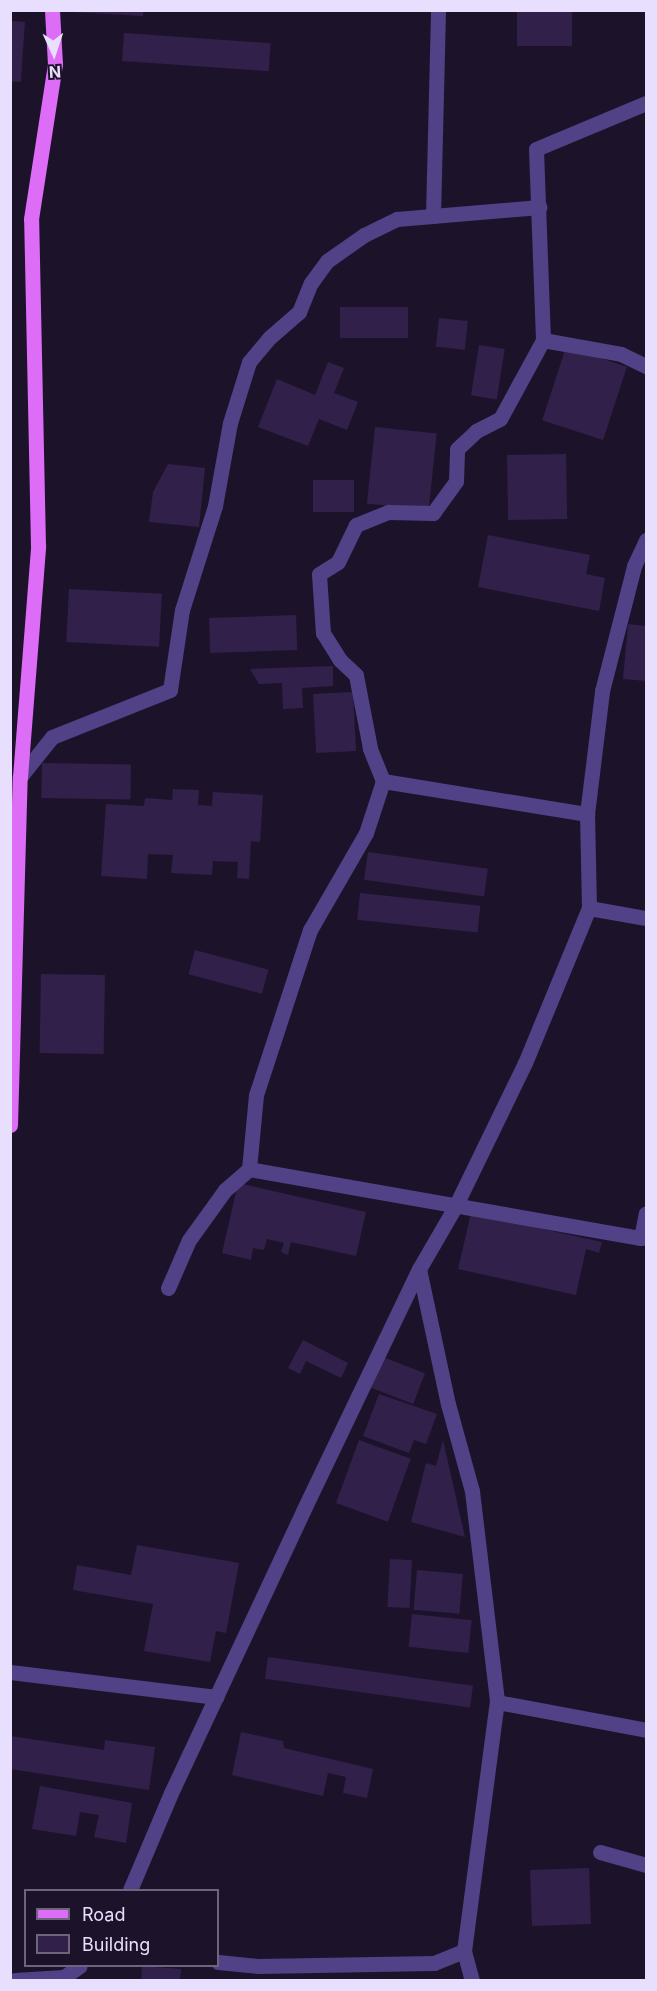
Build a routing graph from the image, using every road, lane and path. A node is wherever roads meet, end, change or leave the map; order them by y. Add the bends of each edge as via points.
1 (52, 10) edge
2 (438, 10) edge
3 (646, 103) edge
4 (538, 207) junction
5 (433, 216) junction
6 (543, 340) junction
7 (646, 366) edge
8 (646, 540) edge
9 (20, 777) junction
10 (383, 780) junction
11 (587, 814) junction
12 (14, 883) edge
13 (589, 908) junction
14 (646, 918) edge
15 (10, 1125) edge
16 (249, 1169) junction
17 (455, 1207) junction
18 (646, 1213) edge
19 (419, 1269) junction
20 (168, 1288) dead end
21 (10, 1672) edge
22 (216, 1696) junction
23 (497, 1702) junction
24 (646, 1730) edge
25 (600, 1852) dead end
26 (646, 1865) edge
27 (130, 1889) edge
28 (464, 1951) junction
29 (219, 1962) edge
30 (77, 1967) edge
31 (15, 1980) edge
32 (472, 1980) edge

1 - 9 main road via 55,64 31,219 38,546
2 - 5 street
3 - 4 street via 536,149
4 - 5 street
4 - 6 street
5 - 9 street via 397,219 364,235 327,261 311,283 299,312 249,362 230,423 215,506 182,610 170,690 52,737
6 - 7 street via 621,354
6 - 10 street via 500,419 476,431 458,449 456,481 433,513 388,512 356,525 338,562 319,574 323,633 340,660 356,675 370,748
8 - 11 street via 634,566 602,692
9 - 12 main road
10 - 11 street
10 - 16 street via 366,834 310,930 256,1095
11 - 13 street
12 - 15 main road
13 - 14 street
13 - 17 street via 525,1063
16 - 17 street
16 - 20 street via 225,1190 189,1240
17 - 18 street via 641,1238
17 - 19 street
19 - 22 street
19 - 23 street via 448,1404 472,1491
21 - 22 street
22 - 27 street
23 - 24 street
23 - 28 street
25 - 26 street
28 - 29 street via 434,1963 258,1966
28 - 32 street
30 - 31 street via 64,1977

